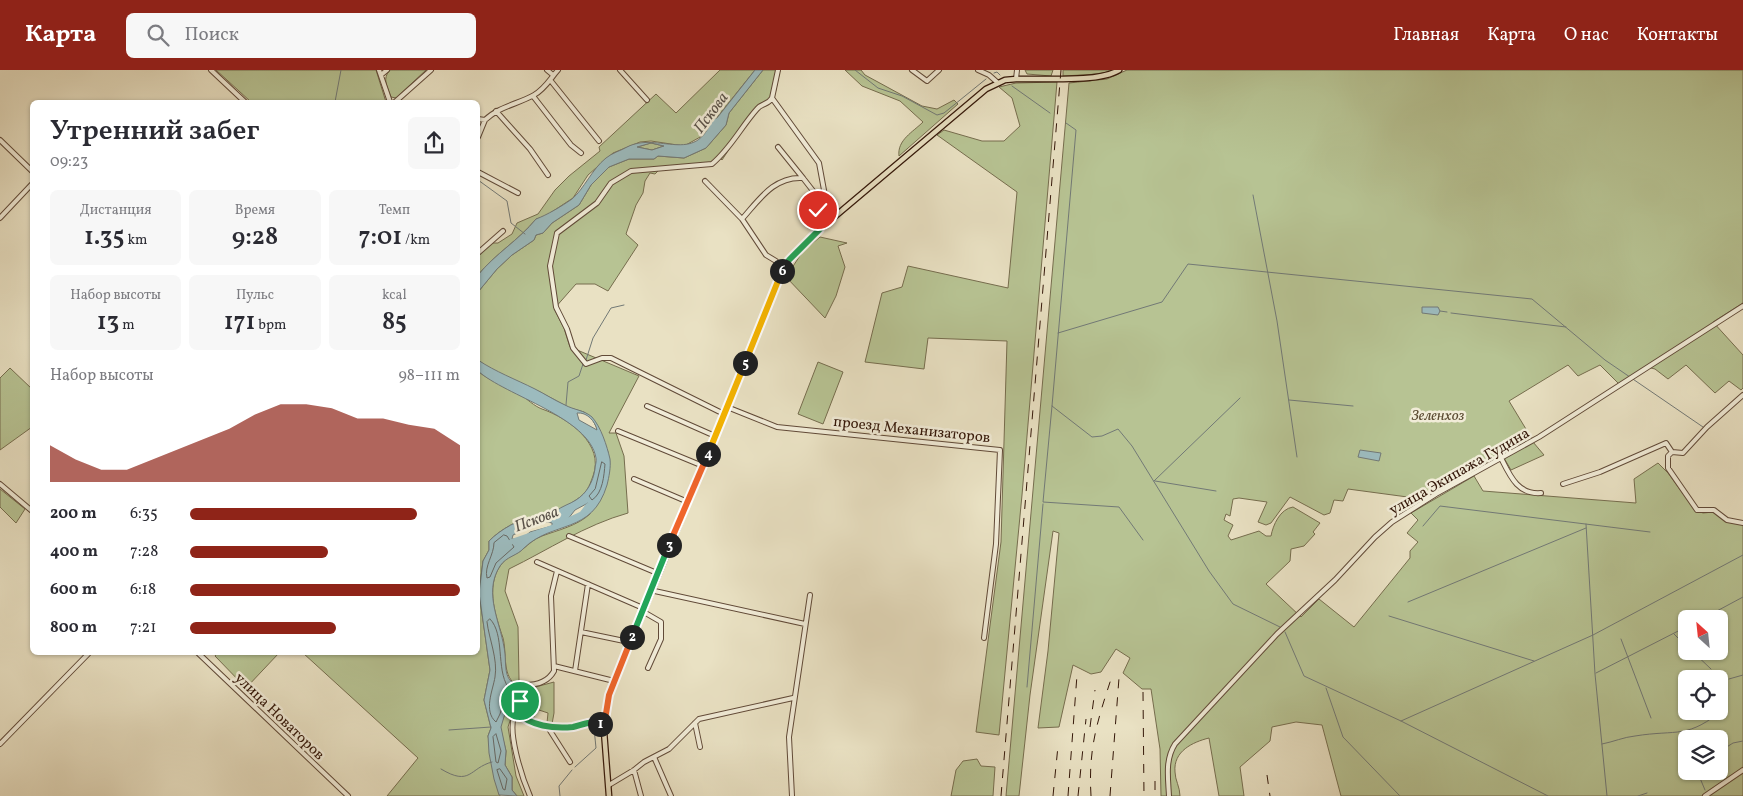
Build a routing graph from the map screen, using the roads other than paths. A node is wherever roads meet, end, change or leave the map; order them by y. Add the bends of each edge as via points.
1 (211, 70) edge
2 (380, 70) edge
3 (387, 70) edge
4 (431, 70) edge
5 (547, 70) edge
6 (558, 70) edge
7 (620, 70) edge
8 (778, 70) edge
9 (912, 70) edge
10 (939, 70) edge
11 (978, 70) edge
12 (1017, 70) edge
13 (1119, 70) edge
14 (381, 75) junction
15 (553, 75) junction
16 (1016, 79) junction
17 (552, 81) junction
18 (998, 84) junction
19 (533, 96) junction
20 (772, 98) junction
21 (243, 100) edge
22 (389, 100) edge
23 (397, 100) edge
24 (647, 100) dead end
25 (496, 111) junction
26 (480, 119) edge
27 (485, 120) junction
28 (480, 132) edge
29 (0, 140) edge
30 (599, 142) dead end
31 (778, 147) dead end
32 (580, 153) dead end
33 (30, 169) edge
34 (480, 173) edge
35 (548, 175) dead end
36 (804, 178) junction
37 (705, 181) dead end
38 (30, 186) edge
39 (518, 193) dead end
40 (825, 203) junction
41 (0, 218) edge
42 (742, 219) junction
43 (820, 229) junction
44 (503, 232) dead end
45 (480, 251) edge
46 (781, 274) junction
47 (1743, 306) edge
48 (1743, 395) edge
49 (647, 406) dead end
50 (727, 406) junction
51 (724, 414) junction
52 (618, 431) dead end
53 (715, 436) junction
54 (1672, 452) junction
55 (1501, 458) junction
56 (703, 466) junction
57 (634, 479) dead end
58 (0, 484) edge
59 (1563, 484) dead end
60 (1540, 493) dead end
61 (688, 502) junction
62 (30, 509) edge
63 (1743, 523) edge
64 (569, 536) dead end
65 (537, 562) dead end
66 (557, 572) junction
67 (657, 574) junction
68 (588, 584) junction
69 (650, 590) junction
70 (810, 594) dead end
71 (642, 610) junction
72 (805, 624) junction
73 (581, 632) junction
74 (984, 638) dead end
75 (630, 642) junction
76 (87, 655) edge
77 (199, 655) edge
78 (554, 666) junction
79 (648, 668) dead end
80 (575, 671) junction
81 (614, 681) junction
82 (793, 698) junction
83 (517, 712) junction
84 (695, 723) junction
85 (546, 726) junction
86 (604, 726) junction
87 (0, 744) edge
88 (700, 747) dead end
89 (654, 757) junction
90 (570, 762) dead end
91 (634, 770) junction
92 (1743, 770) edge
93 (609, 785) junction
94 (348, 796) edge
95 (530, 796) edge
96 (609, 796) edge
97 (641, 796) edge
98 (671, 796) edge
99 (792, 796) edge
100 (1169, 796) edge
101 (1705, 796) edge

1 - 21 street
2 - 14 street
3 - 14 street
4 - 23 street
5 - 15 street
6 - 15 street
7 - 24 street
8 - 20 street
9 - 10 street via 927,81
11 - 18 street
12 - 16 street
13 - 16 main road via 1092,78
14 - 22 street
15 - 17 street
16 - 18 main road
17 - 19 street
17 - 30 street
18 - 43 main road via 966,104
19 - 25 street
19 - 32 street
20 - 40 street via 819,163
20 - 51 street via 759,107 735,141 712,164 631,171 611,183 597,203 557,233 550,266 556,307 573,348 586,364 611,358
25 - 27 street
25 - 35 street
26 - 27 street
27 - 28 street
29 - 33 street
31 - 36 street
34 - 39 street
36 - 40 street
36 - 42 street via 775,183
37 - 42 street
38 - 41 street
40 - 43 street via 818,210
42 - 46 street via 766,255 776,261
43 - 46 main road via 789,260
44 - 45 street
46 - 50 main road
47 - 55 street, улица Экипажа Гудина via 1632,379
48 - 54 street via 1707,427 1687,451
49 - 53 street
50 - 51 main road
50 - 74 street, проезд Механизаторов via 777,427 1000,450 996,544
51 - 53 main road
52 - 56 street
53 - 56 main road
54 - 59 street via 1666,443 1600,472
54 - 63 street via 1668,456 1668,468 1697,510 1714,510 1727,520
55 - 60 street via 1516,485 1528,493
55 - 100 street, улица Экипажа Гудина via 1414,507 1384,528 1336,580 1277,634 1175,744 1169,754
56 - 61 main road
57 - 61 street
58 - 62 street
61 - 67 main road
64 - 67 street
65 - 66 street
66 - 68 street
66 - 78 street via 551,596
67 - 69 main road
68 - 71 street
68 - 73 street
69 - 71 main road
69 - 72 street
70 - 72 street
71 - 75 main road
71 - 79 street via 661,622 661,639
72 - 82 street
73 - 75 street
73 - 80 street
75 - 81 main road
76 - 87 street
77 - 94 street, улица Новаторов
78 - 80 street
78 - 83 street via 548,679 525,685
80 - 81 street
81 - 86 main road
82 - 84 street via 733,710
82 - 99 street via 789,737
83 - 85 street via 526,720
83 - 95 street via 512,726 520,776
84 - 88 street
84 - 89 street via 669,750
85 - 86 street via 573,727 593,722
85 - 90 street
86 - 93 main road
89 - 91 street
89 - 98 street
91 - 93 street
91 - 97 street
92 - 101 street
93 - 96 main road

